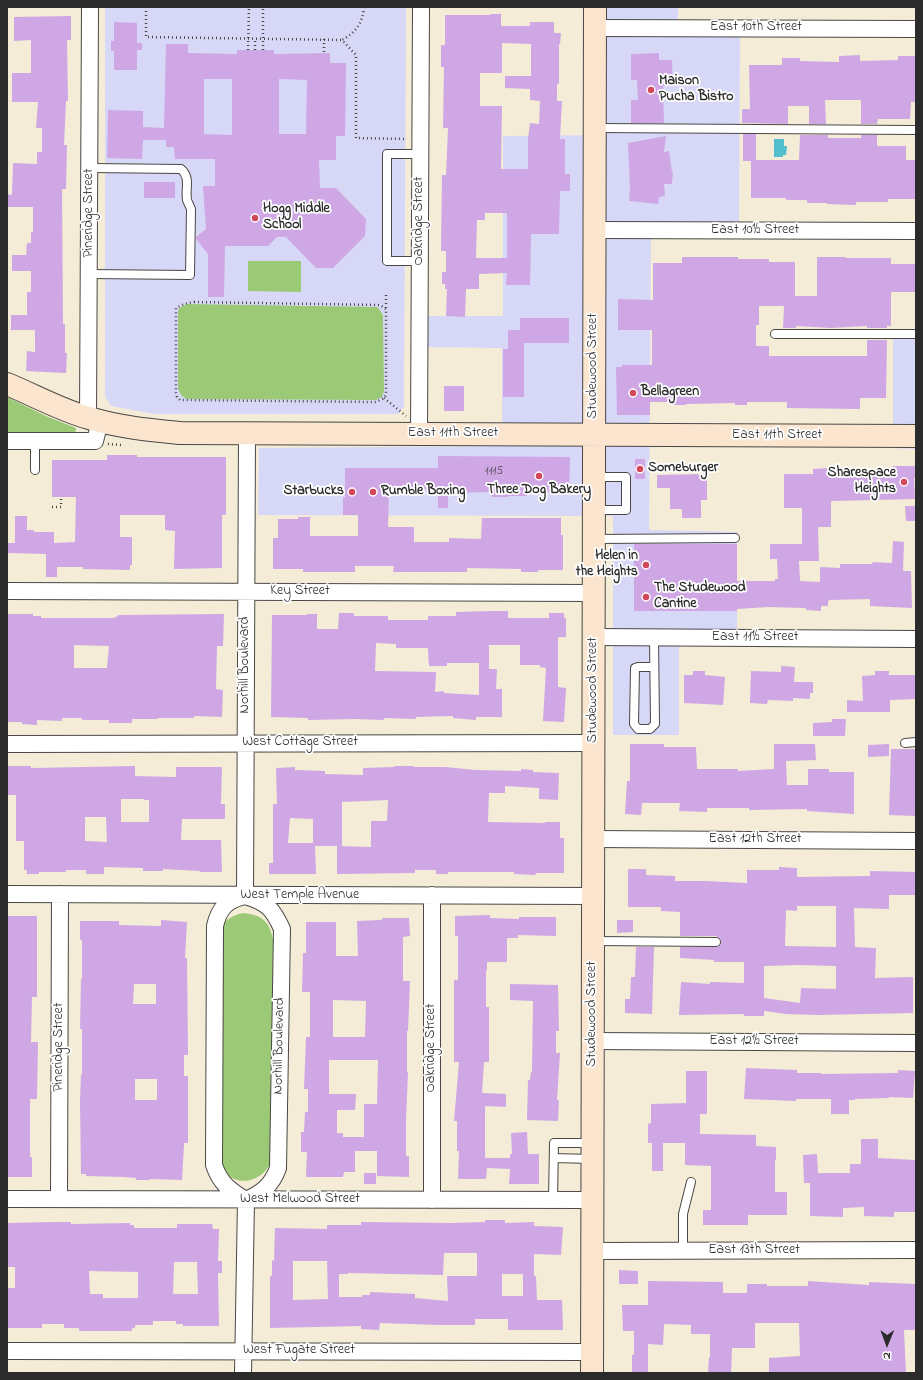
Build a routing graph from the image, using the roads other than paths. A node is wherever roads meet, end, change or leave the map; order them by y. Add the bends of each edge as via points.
1 (90, 7) edge
2 (421, 7) edge
3 (595, 17) edge
4 (916, 29) edge
5 (595, 128) junction
6 (916, 130) edge
7 (420, 146) junction
8 (90, 168) junction
9 (595, 230) junction
10 (916, 231) edge
11 (420, 261) junction
12 (90, 274) junction
13 (776, 334) dead end
14 (916, 334) edge
15 (7, 384) edge
16 (94, 419) junction
17 (247, 433) junction
18 (419, 434) junction
19 (594, 434) junction
20 (916, 436) edge
21 (7, 440) edge
22 (35, 441) junction
23 (35, 470) dead end
24 (594, 477) junction
25 (594, 510) junction
26 (735, 538) dead end
27 (594, 539) junction
28 (7, 591) edge
29 (247, 592) junction
30 (594, 593) junction
31 (594, 637) junction
32 (654, 637) junction
33 (916, 638) edge
34 (654, 667) junction
35 (916, 742) edge
36 (246, 743) junction
37 (594, 743) junction
38 (905, 743) dead end
39 (7, 744) edge
40 (593, 839) junction
41 (916, 841) edge
42 (7, 894) edge
43 (60, 894) junction
44 (432, 895) junction
45 (245, 896) junction
46 (593, 896) junction
47 (593, 941) junction
48 (716, 942) dead end
49 (593, 1041) junction
50 (916, 1042) edge
51 (592, 1151) junction
52 (554, 1158) junction
53 (691, 1182) dead end
54 (7, 1199) edge
55 (59, 1199) junction
56 (246, 1200) junction
57 (432, 1200) junction
58 (553, 1200) junction
59 (592, 1200) junction
60 (916, 1250) edge
61 (592, 1251) junction
62 (683, 1251) junction
63 (7, 1350) edge
64 (243, 1351) junction
65 (592, 1352) junction
66 (243, 1373) edge
67 (592, 1373) edge

1 - 8 street, Pineridge Street
2 - 7 street, Oakridge Street
3 - 4 street, East 10th Street
3 - 5 main road, Studewood Street
5 - 6 lane
5 - 9 main road, Studewood Street
7 - 11 street, Oakridge Street
7 - 11 lane via 388,154 387,254 387,261
8 - 12 street, Pineridge Street
8 - 12 lane via 181,169 187,178 187,200 191,209 190,275
9 - 10 street, East 10½ Street
9 - 19 main road, Studewood Street
11 - 18 street, Oakridge Street
12 - 16 street, Pineridge Street
13 - 14 lane
15 - 16 main road, East 11th Street
16 - 17 main road, East 11th Street via 180,433
16 - 22 street via 95,441
17 - 18 main road, East 11th Street
17 - 29 street, Norhill Boulevard
18 - 19 main road, East 11th Street
19 - 20 main road, East 11th Street
19 - 24 main road, Studewood Street
21 - 22 street
22 - 23 lane
24 - 25 main road, Studewood Street
24 - 25 lane via 626,477 626,510
25 - 27 main road, Studewood Street
26 - 27 lane
27 - 30 main road, Studewood Street
28 - 29 street, Key Street
29 - 30 street, Key Street
29 - 36 street, Norhill Boulevard
30 - 31 main road, Studewood Street
31 - 32 street, East 11½ Street
31 - 37 main road, Studewood Street
32 - 33 street, East 11½ Street
32 - 34 lane
34 - 34 lane via 655,724 650,729 638,729 634,724 634,671 638,667
35 - 38 lane
36 - 37 street, West Cottage Street
36 - 39 street, West Cottage Street
36 - 45 street, Norhill Boulevard
37 - 40 main road, Studewood Street
40 - 41 street, East 12th Street
40 - 46 main road, Studewood Street
42 - 43 street, West Temple Avenue
43 - 45 street, West Temple Avenue
43 - 55 street, Pineridge Street
44 - 45 street, West Temple Avenue
44 - 46 street, West Temple Avenue
44 - 57 street, Oakridge Street
45 - 56 street via 232,899 226,904 215,926 214,1166 228,1190
45 - 56 street, Norhill Boulevard via 260,900 270,908 282,929 278,1168 270,1185
46 - 47 main road, Studewood Street
47 - 48 lane
47 - 49 main road, Studewood Street
49 - 50 street, East 12½ Street
49 - 51 main road, Studewood Street
51 - 52 lane
51 - 52 lane via 554,1143
51 - 59 main road, Studewood Street
52 - 58 lane
53 - 62 lane via 683,1214
54 - 55 street, West Melwood Street
55 - 56 street, West Melwood Street
56 - 57 street, West Melwood Street
56 - 64 street
57 - 58 street, West Melwood Street
58 - 59 street, West Melwood Street
59 - 61 main road, Studewood Street
60 - 62 street, East 13th Street
61 - 62 street, East 13th Street
61 - 65 main road, Studewood Street
63 - 64 street, West Fugate Street
64 - 65 street, West Fugate Street
64 - 66 street
65 - 67 main road, Studewood Street

